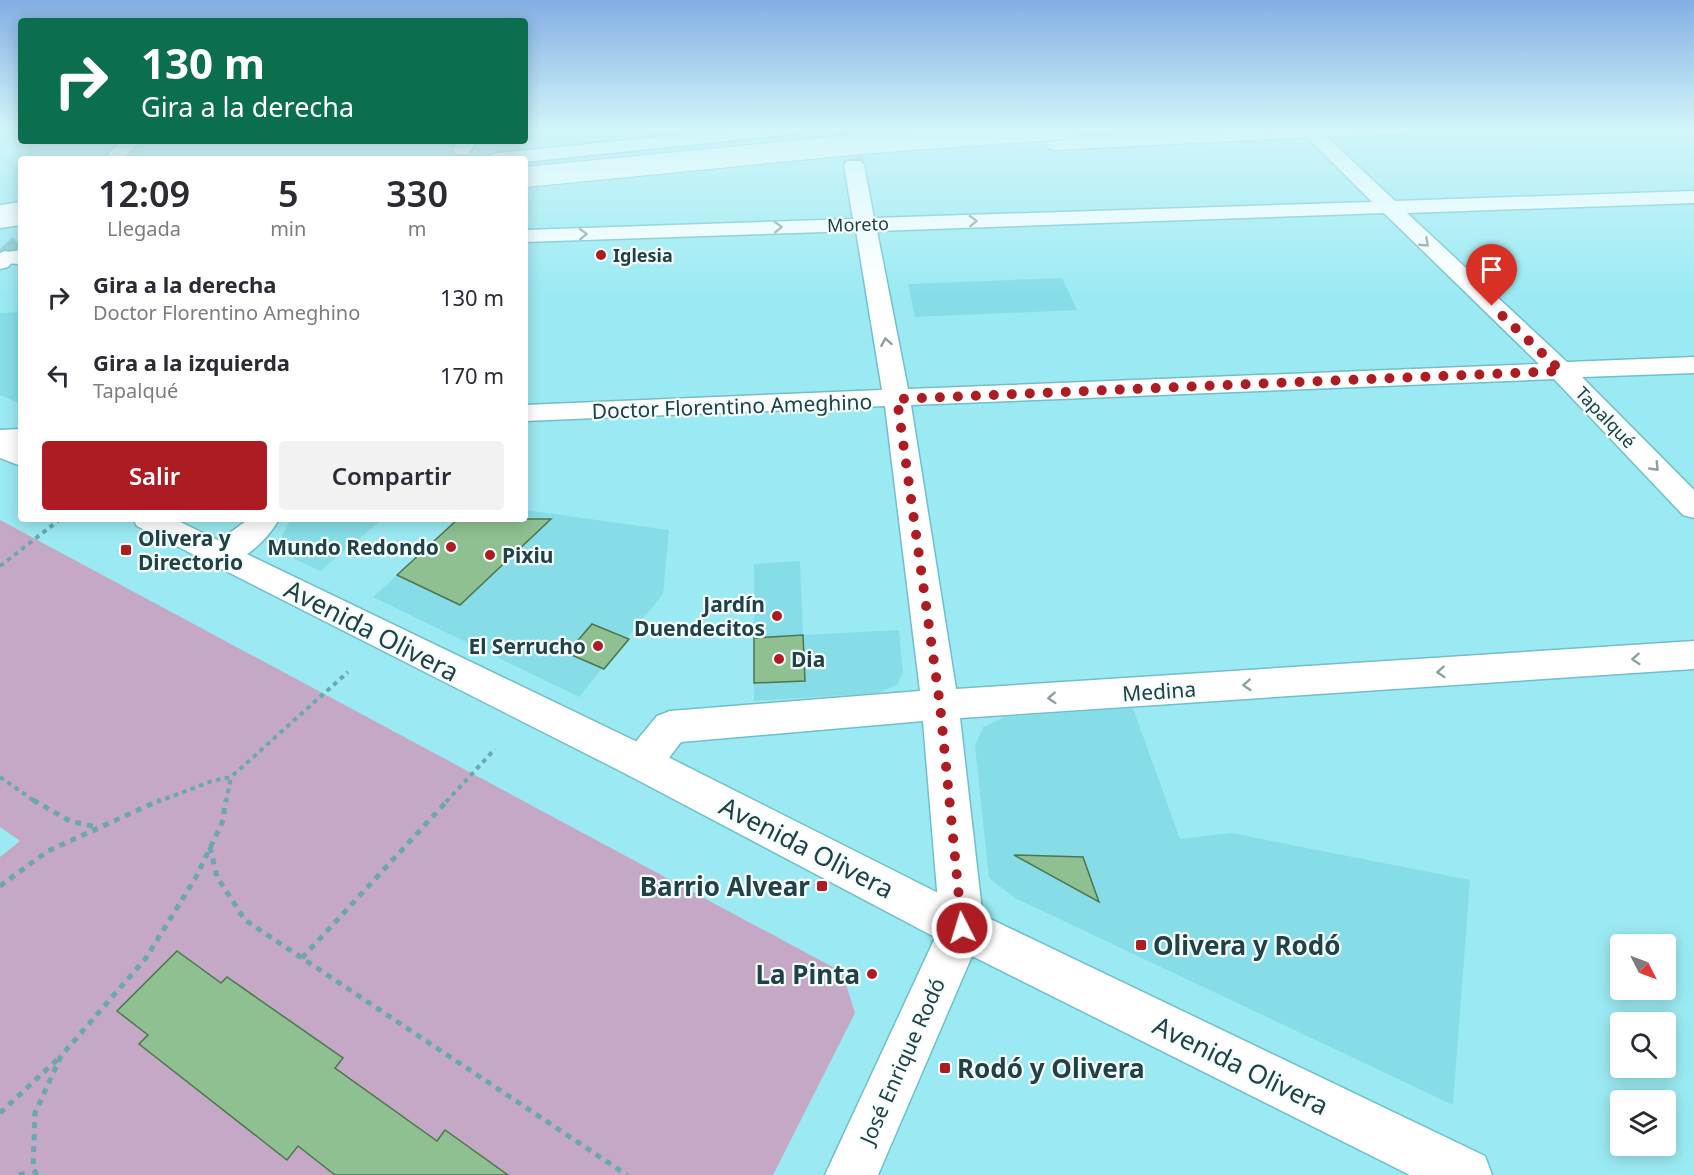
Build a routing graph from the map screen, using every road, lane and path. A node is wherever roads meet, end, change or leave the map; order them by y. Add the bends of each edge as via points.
1 (577, 184) edge
2 (857, 184) tunnel mouth
3 (1364, 184) edge
4 (528, 189) edge
5 (1694, 197) edge
6 (1388, 208) junction
7 (18, 209) edge
8 (0, 212) edge
9 (18, 219) edge
10 (0, 222) edge
11 (864, 224) junction
12 (528, 236) edge
13 (18, 244) edge
14 (6, 255) edge
15 (1694, 365) edge
16 (1561, 371) junction
17 (897, 399) junction
18 (528, 413) edge
19 (18, 438) edge
20 (0, 439) edge
21 (0, 447) edge
22 (18, 456) edge
23 (1694, 508) edge
24 (57, 522) edge
25 (154, 522) edge
26 (262, 522) edge
27 (221, 555) junction
28 (0, 566) edge
29 (1694, 655) edge
30 (348, 672) dead end
31 (940, 705) junction
32 (495, 749) dead end
33 (642, 763) junction
34 (0, 777) edge
35 (231, 777) junction
36 (97, 827) junction
37 (210, 847) junction
38 (0, 886) edge
39 (962, 928) junction
40 (302, 958) junction
41 (61, 1056) junction
42 (0, 1113) edge
43 (19, 1175) edge
44 (30, 1175) edge
45 (37, 1175) edge
46 (627, 1175) edge
47 (851, 1175) edge
48 (1466, 1175) edge

1 - 4 main road
2 - 11 main road, José Enrique Rodó
3 - 6 main road, Tapalqué
5 - 6 main road, Moreto
11 -> 6 main road, Moreto
6 -> 16 main road, Tapalqué
7 - 8 main road
9 - 10 main road
12 -> 11 main road, Moreto
17 -> 11 main road, José Enrique Rodó
13 - 14 main road
15 - 16 main road, Doctor Florentino Ameghino
16 - 17 main road, Doctor Florentino Ameghino
16 -> 23 main road, Tapalqué
17 - 18 main road, Doctor Florentino Ameghino
17 - 31 main road, José Enrique Rodó
19 - 20 main road
21 - 22 main road
24 - 28 path
25 - 27 main road, Avenida Olivera
26 - 27 main road
27 - 33 main road, Avenida Olivera
29 -> 31 main road, Medina
30 - 35 path
31 - 33 main road, Medina via 670,727
31 - 39 main road, José Enrique Rodó
32 - 40 path
33 - 39 main road, Avenida Olivera
34 - 36 path via 54,812 80,825
35 - 36 path via 181,792
35 - 37 path via 222,823
36 - 38 path via 48,851
37 - 40 path via 211,865 220,888 245,920
37 - 41 path via 146,958
39 - 47 main road, José Enrique Rodó
39 - 48 main road, Avenida Olivera
40 - 46 path
41 - 42 path
41 - 45 path via 35,1113 33,1169
43 - 44 path

